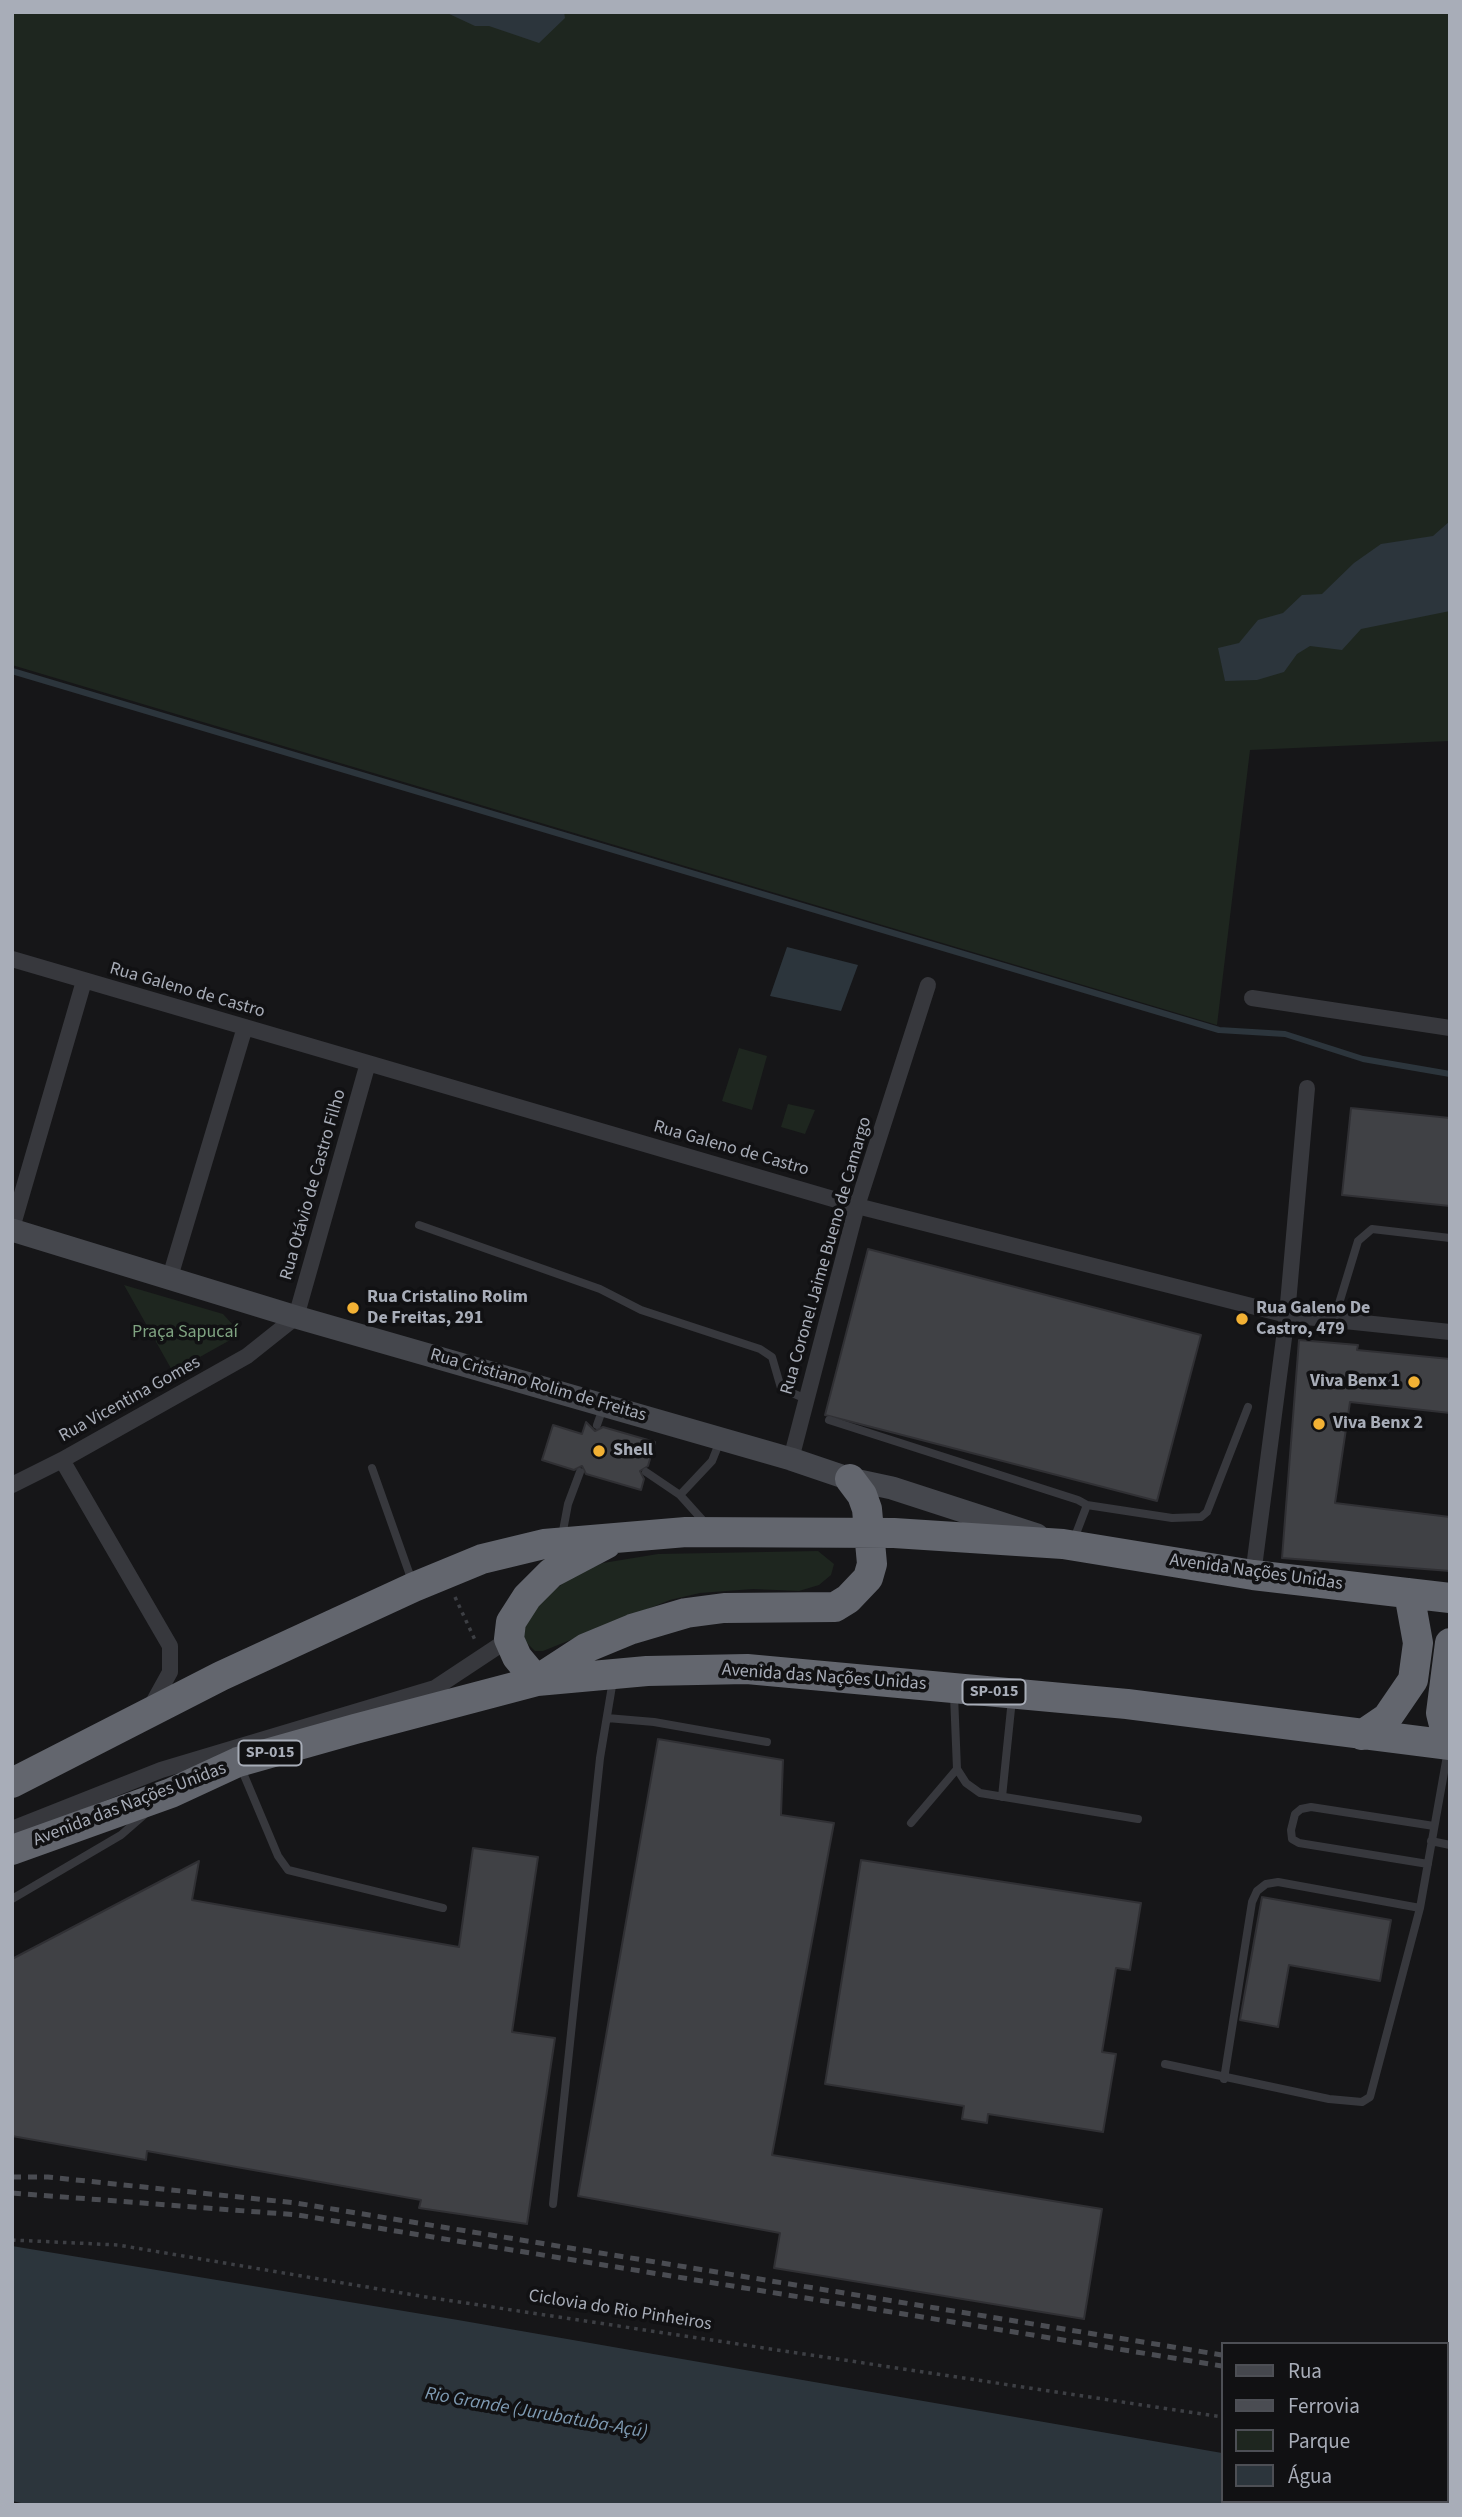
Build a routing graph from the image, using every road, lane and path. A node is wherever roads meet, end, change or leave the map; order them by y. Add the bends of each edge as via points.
1 (12, 959) edge
2 (84, 981) junction
3 (928, 985) dead end
4 (1252, 998) dead end
5 (245, 1027) junction
6 (1450, 1028) edge
7 (368, 1063) junction
8 (1307, 1088) dead end
9 (857, 1206) junction
10 (419, 1225) dead end
11 (12, 1229) edge
12 (1450, 1238) edge
13 (170, 1277) junction
14 (1287, 1315) junction
15 (296, 1317) junction
16 (1334, 1320) junction
17 (1450, 1332) edge
18 (806, 1399) junction
19 (1248, 1407) dead end
20 (829, 1420) dead end
21 (721, 1438) junction
22 (791, 1459) junction
23 (62, 1460) junction
24 (372, 1468) dead end
25 (580, 1472) dead end
26 (646, 1472) dead end
27 (850, 1479) junction
28 (12, 1485) edge
29 (680, 1495) junction
30 (1087, 1505) junction
31 (714, 1532) junction
32 (871, 1533) junction
33 (626, 1536) junction
34 (561, 1542) junction
35 (1067, 1544) junction
36 (445, 1574) junction
37 (1253, 1575) junction
38 (414, 1587) junction
39 (1409, 1593) junction
40 (1450, 1598) edge
41 (1450, 1643) edge
42 (498, 1647) junction
43 (614, 1674) junction
44 (537, 1681) junction
45 (954, 1688) junction
46 (1013, 1694) junction
47 (146, 1714) junction
48 (607, 1718) junction
49 (1362, 1735) junction
50 (767, 1742) dead end
51 (1449, 1745) edge
52 (238, 1762) junction
53 (957, 1769) junction
54 (16, 1776) edge
55 (171, 1793) junction
56 (1002, 1797) junction
57 (1138, 1819) dead end
58 (911, 1823) dead end
59 (1434, 1826) junction
60 (12, 1829) edge
61 (1431, 1841) junction
62 (1450, 1845) edge
63 (12, 1850) edge
64 (1428, 1864) junction
65 (12, 1899) edge
66 (443, 1908) dead end
67 (1420, 1908) junction
68 (1165, 2064) dead end
69 (1224, 2079) junction
70 (553, 2204) dead end
71 (12, 2240) edge
72 (1220, 2417) edge

1 - 2 street, Rua Galeno de Castro
2 - 5 street, Rua Galeno de Castro
2 - 11 street
3 - 9 street, Rua Coronel Jaime Bueno de Camargo
4 - 6 street
5 - 7 street, Rua Galeno de Castro
5 - 13 street
7 - 9 street, Rua Galeno de Castro
7 - 15 street, Rua Otávio de Castro Filho
8 - 14 street
9 - 14 street, Rua Galeno de Castro
9 - 18 street, Rua Coronel Jaime Bueno de Camargo
10 - 18 lane via 600,1289 641,1310 761,1349 772,1357 782,1388
11 - 13 street, Rua Cristiano Rolim de Freitas
12 - 16 lane via 1372,1229 1357,1241
13 - 15 street, Rua Cristiano Rolim de Freitas
14 - 16 street, Rua Galeno de Castro
14 - 37 street
15 - 21 street, Rua Cristiano Rolim de Freitas via 600,1415
15 - 23 street, Rua Vicentina Gomes via 247,1356
16 - 17 street, Rua Galeno de Castro
18 - 22 street, Rua Coronel Jaime Bueno de Camargo
19 - 30 lane via 1207,1512 1201,1517 1172,1518
20 - 30 lane
21 - 22 street, Rua Cristiano Rolim de Freitas
21 - 29 lane via 712,1461
22 - 27 street, Rua Cristiano Rolim de Freitas
23 - 28 street, Rua Vicentina Gomes
23 - 47 street via 170,1646 170,1672
24 - 38 lane
25 - 34 lane
26 - 29 lane
27 - 32 highway via 862,1495
27 - 35 street, Rua Cristiano Rolim de Freitas
29 - 31 lane
30 - 35 lane
31 - 32 highway
31 - 33 highway
32 - 35 highway
32 - 44 highway via 873,1564 868,1578 835,1607 686,1613 586,1648
33 - 34 highway
33 - 42 highway via 551,1573 527,1597
34 - 36 highway via 482,1559
35 - 37 highway, Avenida Nações Unidas
36 - 38 highway
36 - 42 path via 476,1641
37 - 39 highway, Avenida Nações Unidas
38 - 47 highway
39 - 40 highway, Avenida Nações Unidas
39 - 49 highway via 1418,1643 1413,1680 1387,1718
41 - 51 highway via 1441,1713
42 - 44 highway via 517,1657
42 - 60 street via 435,1688 162,1770
43 - 44 highway, Avenida das Nações Unidas / SP-015
43 - 45 highway, Avenida das Nações Unidas / SP-015 via 747,1670
43 - 48 lane
44 - 52 highway, Avenida das Nações Unidas / SP-015
45 - 46 highway, Avenida das Nações Unidas / SP-015
45 - 53 lane
46 - 49 highway, Avenida das Nações Unidas / SP-015
46 - 56 lane
47 - 54 highway
48 - 50 lane
48 - 70 lane
49 - 51 highway, Avenida das Nações Unidas / SP-015
51 - 59 lane
52 - 55 highway, Avenida das Nações Unidas / SP-015
52 - 66 lane via 288,1870
53 - 56 lane via 980,1793
53 - 58 lane
55 - 63 highway, Avenida das Nações Unidas / SP-015
55 - 65 lane via 121,1835
56 - 57 lane
59 - 61 lane
59 - 64 lane via 1311,1807 1295,1814 1291,1830 1292,1839 1299,1843
61 - 62 lane
61 - 64 lane
64 - 67 lane
67 - 69 lane via 1370,2097 1353,2102
67 - 69 lane via 1278,1882 1257,1891
68 - 69 lane
71 - 72 path, Ciclovia do Rio Pinheiros via 118,2245 426,2297

